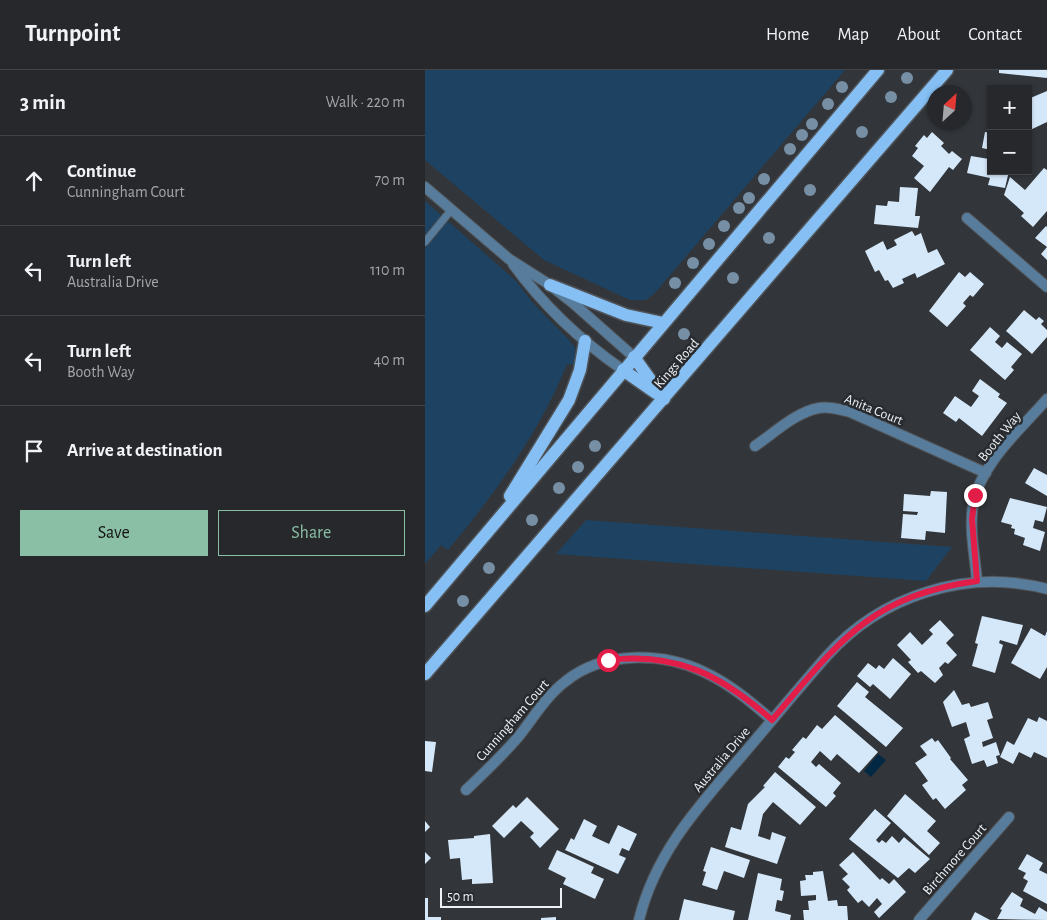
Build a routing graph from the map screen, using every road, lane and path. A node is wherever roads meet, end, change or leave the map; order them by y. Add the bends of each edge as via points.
1 (878, 70) edge
2 (947, 70) edge
3 (425, 187) edge
4 (451, 209) junction
5 (967, 218) dead end
6 (425, 242) edge
7 (509, 259) junction
8 (550, 284) junction
9 (1047, 287) edge
10 (663, 323) junction
11 (585, 341) junction
12 (634, 357) junction
13 (623, 370) junction
14 (664, 399) junction
15 (1047, 400) edge
16 (755, 446) dead end
17 (986, 473) junction
18 (494, 524) junction
19 (977, 581) junction
20 (1047, 589) edge
21 (425, 606) edge
22 (425, 674) edge
23 (772, 720) junction
24 (466, 790) dead end
25 (1009, 816) dead end
26 (639, 920) edge
27 (919, 920) edge

1 - 10 main road
2 - 14 main road, Kings Road
3 - 4 street
4 - 6 lane
4 - 7 street
5 - 9 street
7 - 8 street
7 - 11 street via 532,291
8 - 10 main road via 626,315
8 - 12 street
10 - 12 main road
11 - 13 street
11 - 18 main road via 580,370 569,400
12 - 13 main road
12 - 14 main road
13 - 14 main road
13 - 18 main road
14 - 22 main road, Kings Road
15 - 17 street, Booth Way
16 - 17 street, Anita Court via 806,413 820,408 835,408 851,412
17 - 19 street, Booth Way via 975,495 972,519
18 - 21 main road
19 - 20 street, Australia Drive via 1016,582
19 - 23 street, Australia Drive via 914,595 869,619 837,644
23 - 24 street, Cunningham Court via 736,690 703,671 656,660 608,660 589,666 564,682 508,748
23 - 26 street, Australia Drive via 679,830 653,877
25 - 27 street, Birchmore Court

